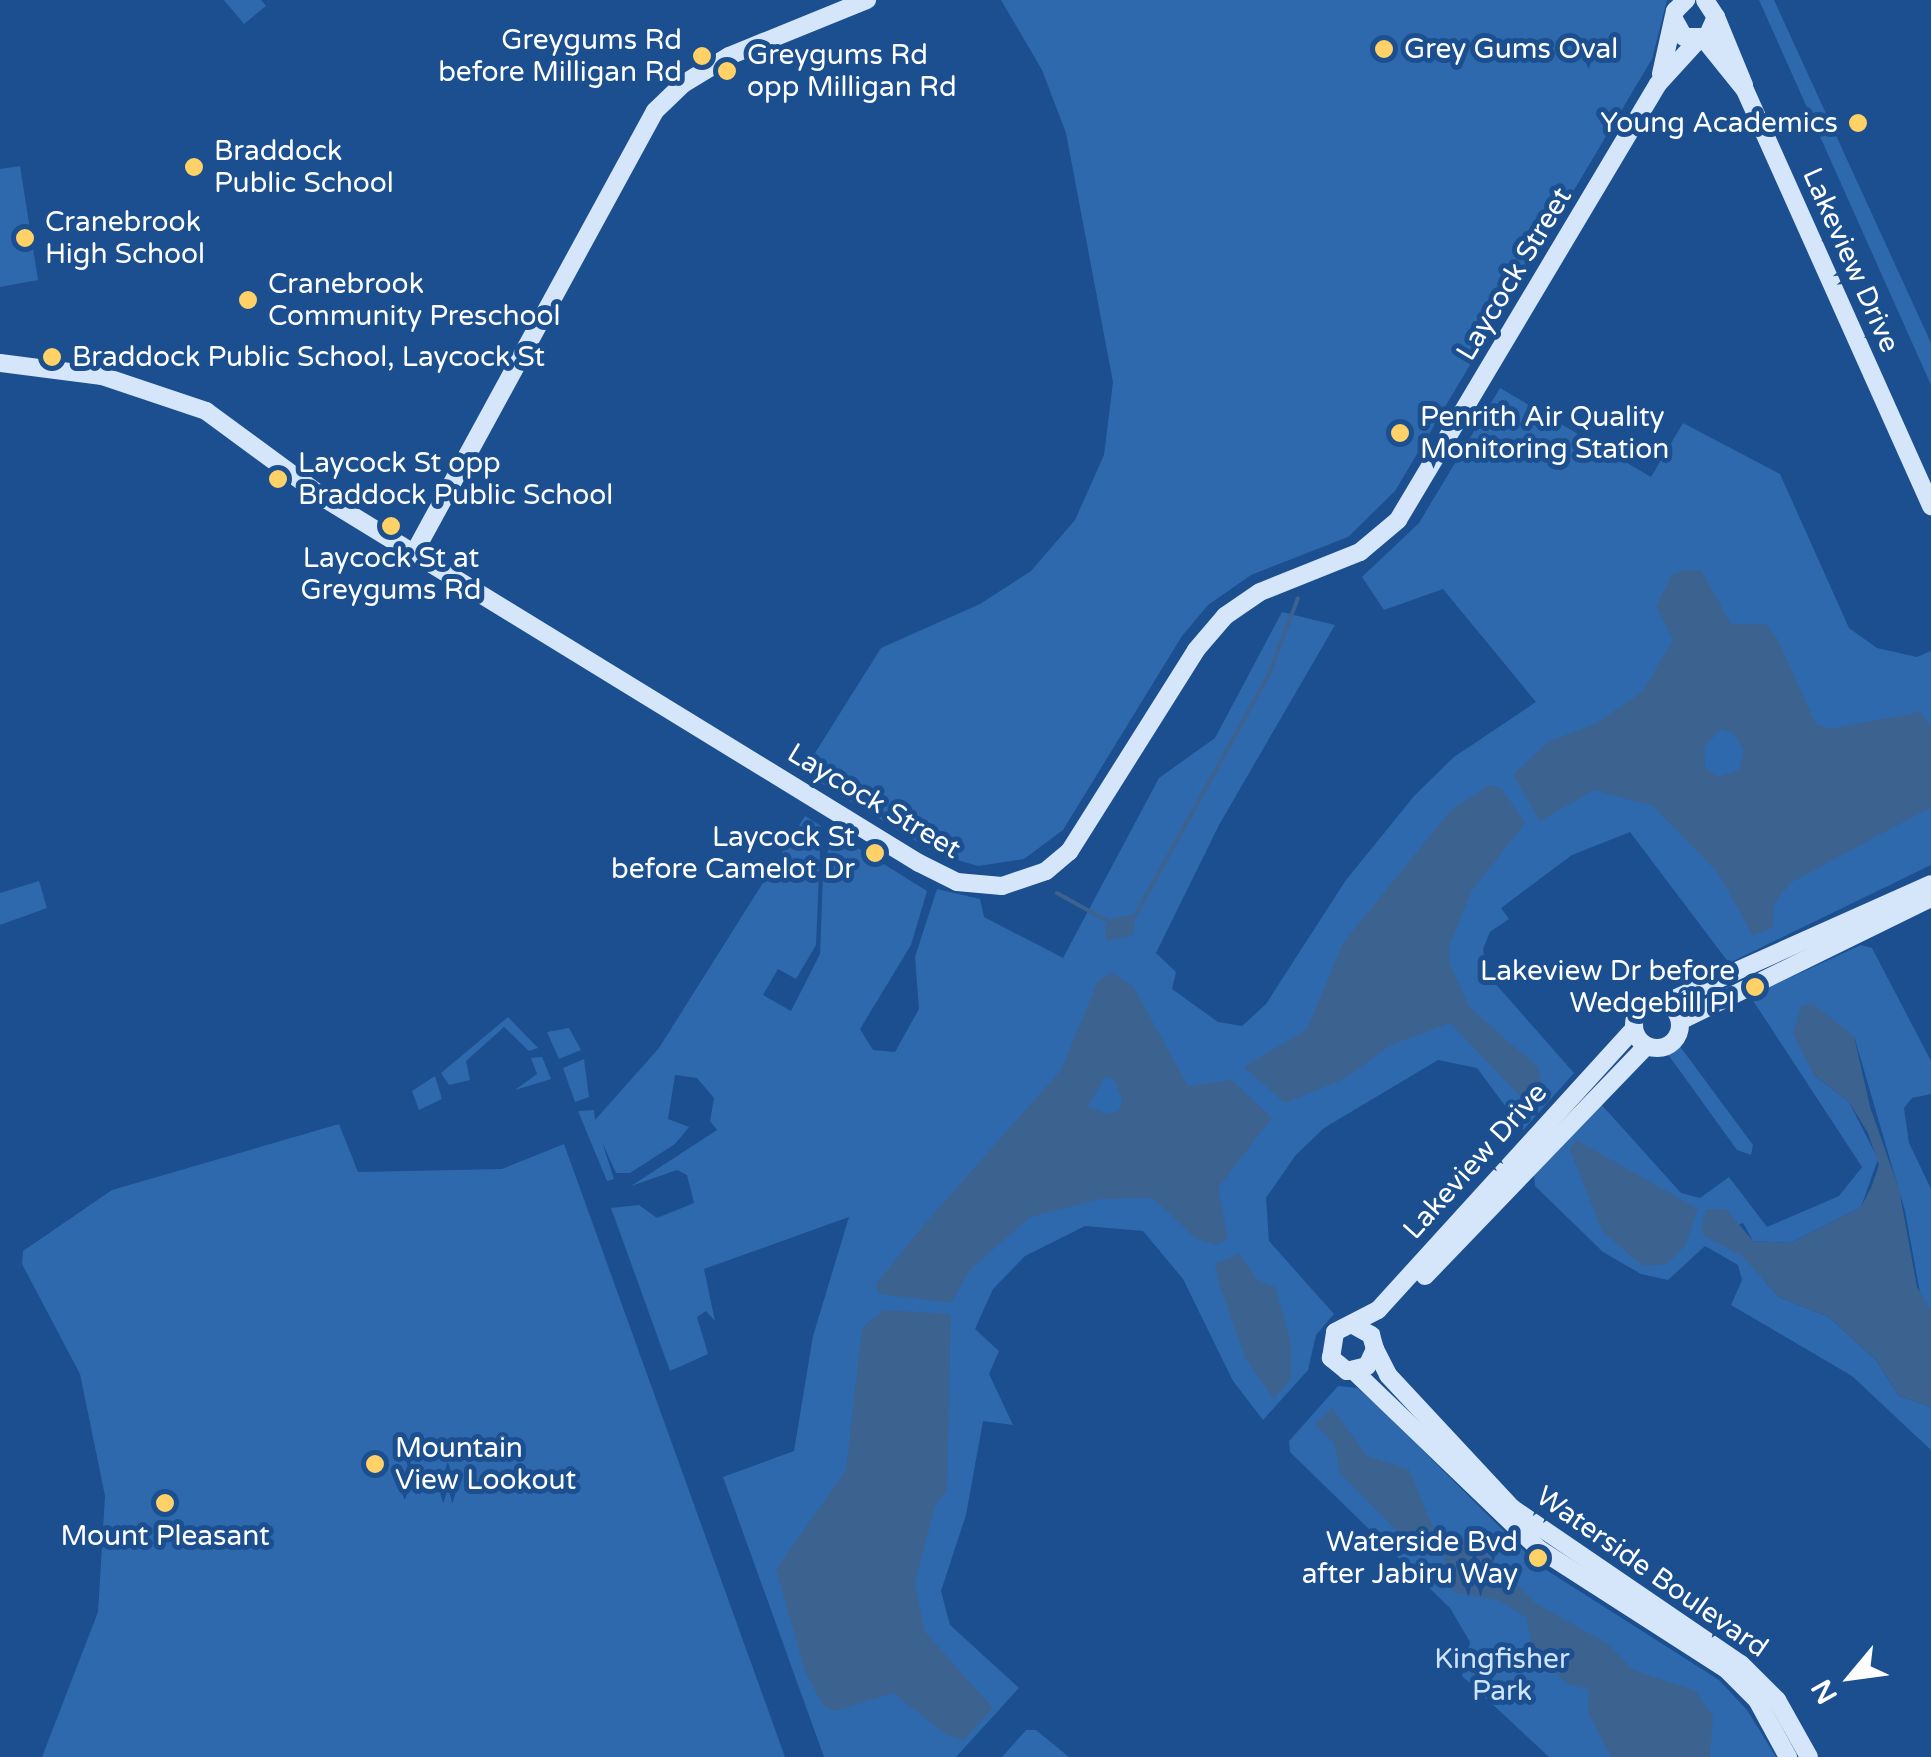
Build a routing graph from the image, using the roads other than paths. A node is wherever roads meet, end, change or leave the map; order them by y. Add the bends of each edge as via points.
1 (867, 0) edge
2 (1685, 0) edge
3 (1713, 7) edge
4 (1674, 19) junction
5 (1701, 40) junction
6 (1658, 84) junction
7 (1745, 90) junction
8 (0, 363) edge
9 (1931, 506) edge
10 (414, 553) junction
11 (1931, 884) edge
12 (1931, 898) edge
13 (1665, 1003) junction
14 (1680, 1020) junction
15 (1634, 1029) junction
16 (1646, 1046) junction
17 (1570, 1107) junction
18 (1540, 1141) junction
19 (1354, 1325) junction
20 (1374, 1345) junction
21 (1354, 1371) junction
22 (1788, 1757) edge
23 (1809, 1757) edge

1 - 10 street via 728,56 683,84 648,120
2 - 4 street, Laycock Street
3 - 5 street, Laycock Street
3 - 7 street, Lakeview Drive via 1742,67
4 - 5 street, Lakeview Drive via 1681,35
4 - 6 street, Laycock Street
5 - 6 street, Laycock Street
5 - 7 street, Lakeview Drive
6 - 10 street, Laycock Street via 1398,520 1360,552 1260,592 1224,616 1196,650 1080,840 1029,880 973,886 938,875
7 - 9 street, Lakeview Drive
8 - 10 street, Laycock Street via 102,376 196,406
11 - 13 street
12 - 14 street
13 - 14 street
13 - 15 street via 1643,1006
14 - 16 street via 1674,1041
15 - 16 street
15 - 17 street, Lakeview Drive
16 - 17 street, Lakeview Drive
17 - 18 street, Lakeview Drive
18 - 19 street, Lakeview Drive via 1378,1310
18 - 20 street, Lakeview Drive via 1386,1318
19 - 20 street
19 - 21 street via 1336,1332 1329,1351 1335,1364
20 - 21 street via 1367,1366
20 - 23 street, Waterside Boulevard via 1388,1375 1512,1508 1750,1671 1778,1700
21 - 22 street, Waterside Boulevard via 1540,1549 1726,1669 1757,1700

